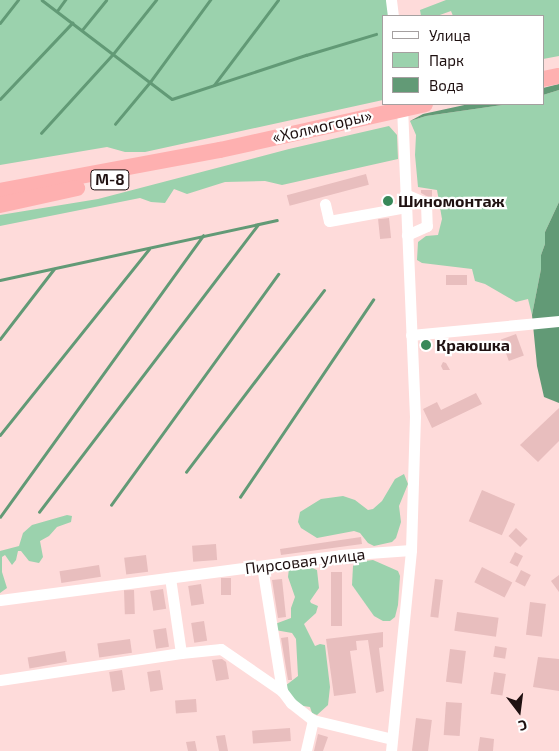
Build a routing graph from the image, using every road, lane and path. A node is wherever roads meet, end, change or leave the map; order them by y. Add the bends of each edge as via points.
1 (391, 0) edge
2 (393, 15) edge
3 (559, 76) edge
4 (544, 79) edge
5 (402, 106) edge
6 (220, 150) junction
7 (0, 191) edge
8 (405, 194) junction
9 (325, 204) dead end
10 (0, 205) edge
11 (406, 206) junction
12 (407, 235) junction
13 (559, 321) edge
14 (411, 335) junction
15 (411, 550) junction
16 (262, 566) junction
17 (170, 578) junction
18 (0, 600) edge
19 (181, 653) junction
20 (0, 680) edge
21 (282, 691) junction
22 (313, 720) junction
23 (392, 745) edge
24 (306, 751) edge

1 - 2 street
3 - 4 highway
5 - 6 highway, «Холмогоры» / М-8
5 - 8 street
6 - 7 highway, «Холмогоры» / М-8
6 - 10 highway, «Холмогоры» / М-8 via 116,179
8 - 11 street
8 - 12 street via 426,203 427,226
9 - 11 street via 329,221
11 - 12 street
12 - 14 street
13 - 14 street
14 - 15 street via 415,417
15 - 16 street, Пирсовая улица via 340,555
15 - 23 street
16 - 17 street, Пирсовая улица
16 - 21 street
17 - 18 street, Пирсовая улица
17 - 19 street
19 - 20 street
19 - 21 street via 221,649
21 - 22 street via 291,704
22 - 23 street
22 - 24 street

